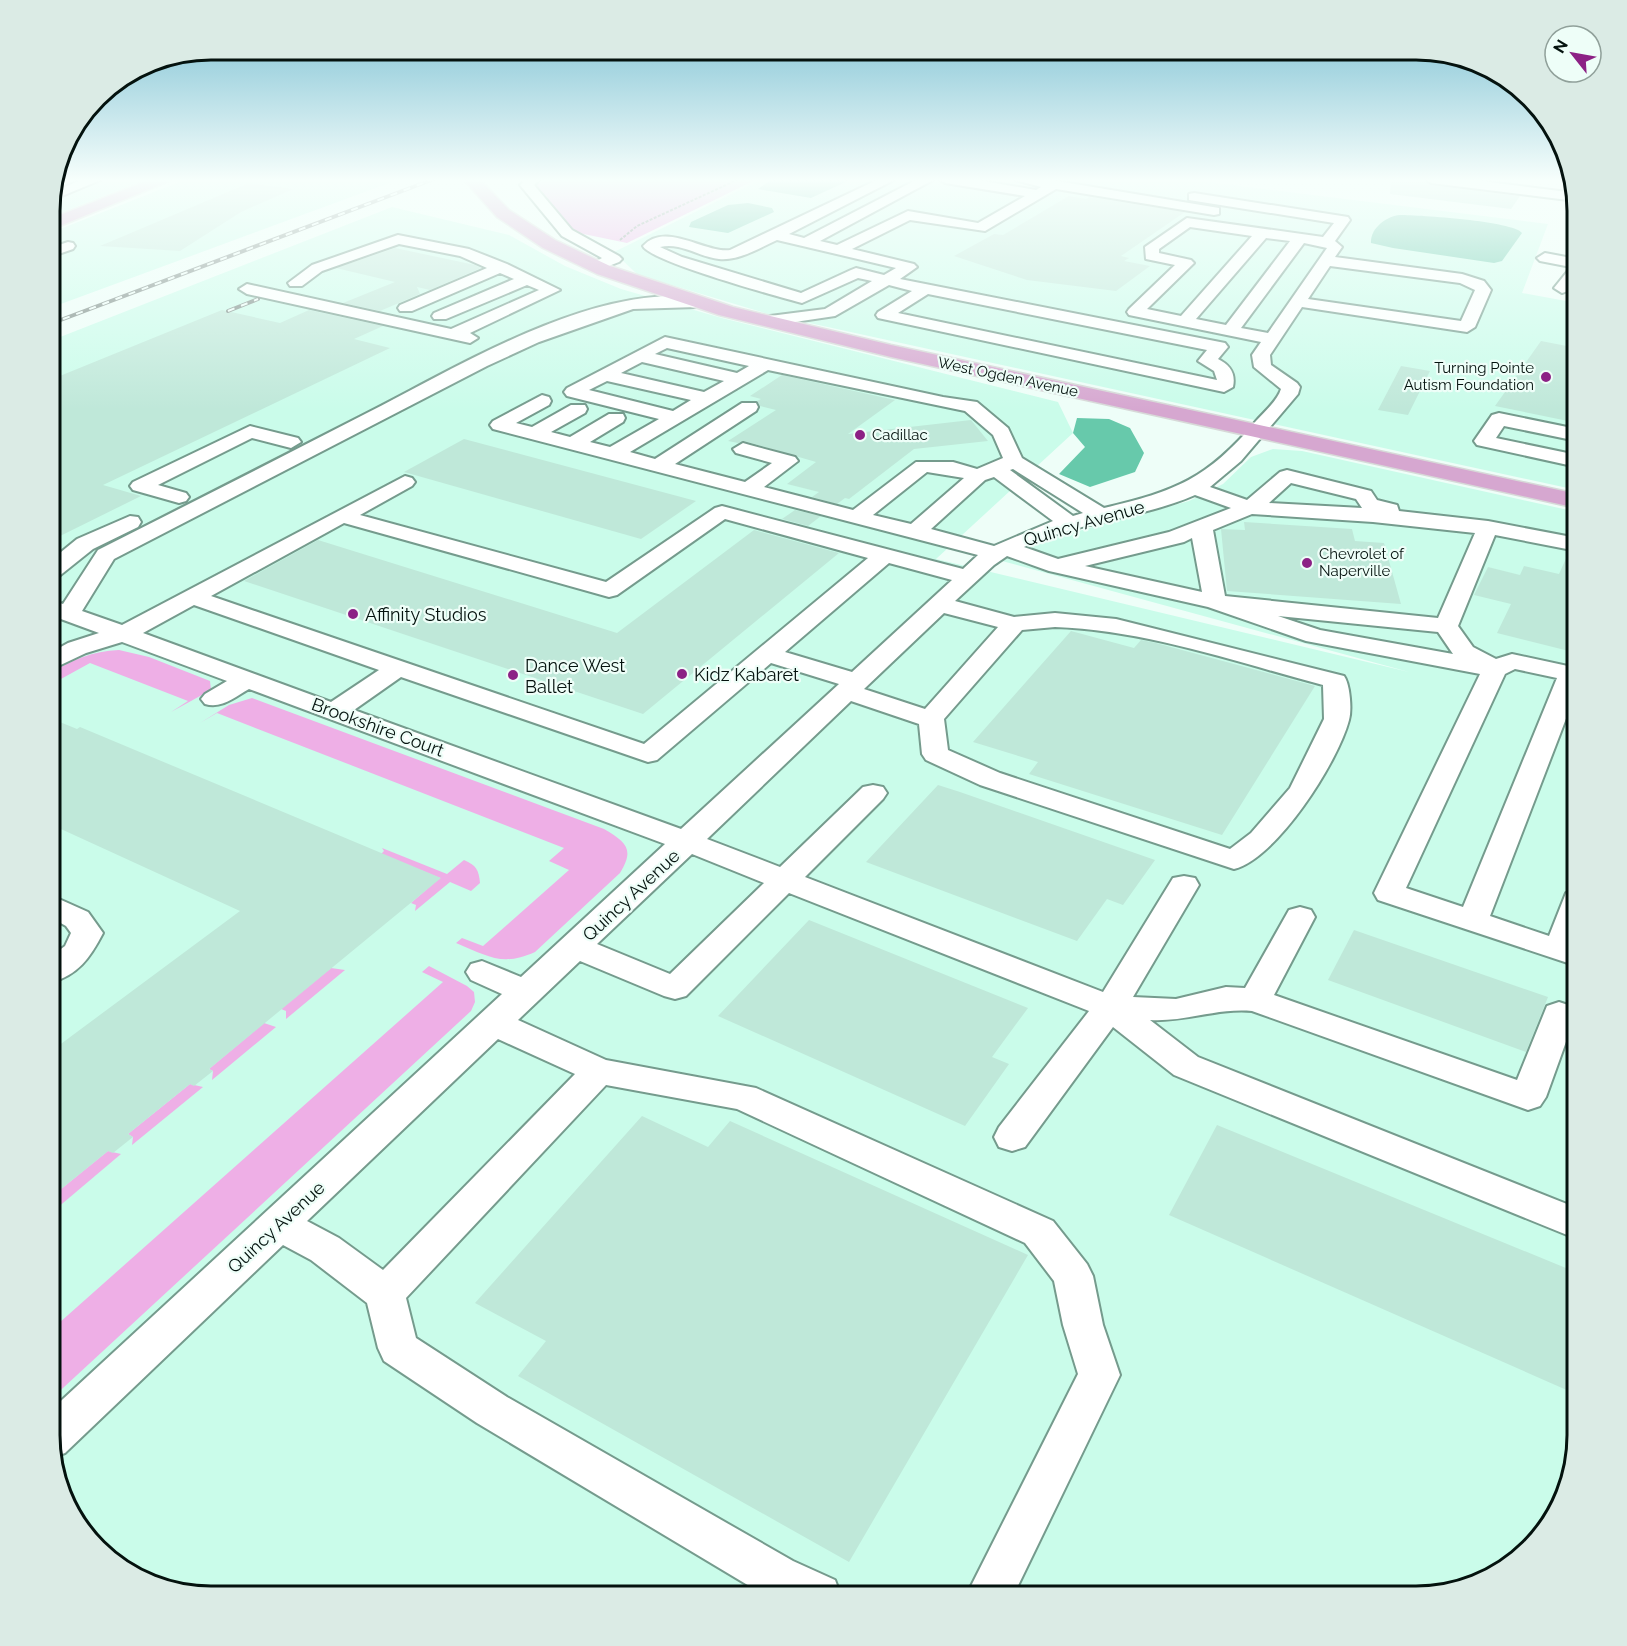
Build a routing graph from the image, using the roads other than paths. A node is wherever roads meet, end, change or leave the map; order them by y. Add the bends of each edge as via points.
1 (351, 256) edge
2 (474, 256) edge
3 (577, 256) edge
4 (609, 256) edge
5 (667, 256) edge
6 (729, 256) edge
7 (859, 256) edge
8 (1151, 256) edge
9 (1193, 256) edge
10 (1242, 256) edge
11 (1287, 256) edge
12 (1332, 256) edge
13 (1545, 258) dead end
14 (1328, 261) junction
15 (1567, 261) edge
16 (749, 262) dead end
17 (1186, 263) junction
18 (596, 266) junction
19 (502, 267) junction
20 (835, 267) dead end
21 (856, 273) junction
22 (627, 278) junction
23 (527, 279) junction
24 (806, 279) dead end
25 (886, 280) junction
26 (1567, 282) edge
27 (296, 283) junction
28 (828, 286) junction
29 (1562, 288) dead end
30 (247, 289) dead end
31 (925, 290) junction
32 (268, 294) junction
33 (370, 300) junction
34 (698, 302) junction
35 (905, 302) junction
36 (1298, 302) junction
37 (624, 306) junction
38 (406, 308) junction
39 (345, 311) junction
40 (829, 313) junction
41 (440, 316) junction
42 (768, 321) junction
43 (1185, 322) junction
44 (476, 324) junction
45 (1230, 331) junction
46 (453, 334) junction
47 (832, 337) junction
48 (1272, 339) junction
49 (510, 348) junction
50 (639, 356) junction
51 (1207, 361) junction
52 (765, 364) junction
53 (604, 375) junction
54 (739, 379) junction
55 (706, 398) junction
56 (542, 401) dead end
57 (749, 407) dead end
58 (578, 409) dead end
59 (675, 417) junction
60 (616, 418) dead end
61 (1258, 431) junction
62 (1567, 433) edge
63 (534, 434) junction
64 (698, 439) junction
65 (573, 444) junction
66 (744, 450) junction
67 (613, 454) junction
68 (1567, 459) edge
69 (658, 466) junction
70 (996, 469) junction
71 (705, 478) junction
72 (405, 482) dead end
73 (1194, 488) junction
74 (748, 489) junction
75 (179, 498) junction
76 (1567, 499) edge
77 (1250, 508) junction
78 (342, 516) junction
79 (1102, 516) junction
80 (857, 518) junction
81 (1430, 519) junction
82 (1069, 523) junction
83 (1201, 526) junction
84 (1488, 527) junction
85 (915, 532) junction
86 (1567, 542) edge
87 (1001, 550) junction
88 (885, 555) junction
89 (60, 564) edge
90 (1057, 566) junction
91 (967, 577) junction
92 (192, 597) junction
93 (1215, 602) junction
94 (938, 604) junction
95 (60, 609) edge
96 (60, 610) edge
97 (1014, 624) junction
98 (1446, 626) junction
99 (125, 633) junction
100 (767, 654) junction
101 (60, 657) edge
102 (398, 668) junction
103 (1495, 669) junction
104 (1567, 673) edge
105 (248, 679) junction
106 (851, 686) junction
107 (1567, 691) edge
108 (214, 699) dead end
109 (335, 711) junction
110 (931, 718) junction
111 (873, 793) dead end
112 (688, 842) junction
113 (783, 879) junction
114 (1184, 885) dead end
115 (60, 910) edge
116 (1300, 917) dead end
117 (1473, 921) junction
118 (576, 946) junction
119 (1567, 952) edge
120 (60, 965) edge
121 (482, 972) dead end
122 (526, 992) junction
123 (1255, 1000) junction
124 (1110, 1007) junction
125 (1559, 1014) dead end
126 (494, 1023) junction
127 (599, 1071) junction
128 (1012, 1137) dead end
129 (1567, 1220) edge
130 (279, 1224) junction
131 (385, 1294) junction
132 (60, 1430) edge
133 (796, 1586) edge
134 (994, 1586) edge

1 - 27 street via 317,268
2 - 19 street
3 - 18 main road, West Ogden Avenue
4 - 18 street via 614,259
5 - 28 street via 802,298
6 - 16 street
7 - 25 street via 914,268
8 - 17 street
9 - 17 street
10 - 43 street
11 - 45 street
12 - 14 street
13 - 15 street
14 - 36 street
14 - 36 street via 1462,279 1483,290 1467,327
17 - 43 street via 1129,311
18 - 22 main road, West Ogden Avenue
19 - 23 street
19 - 38 street
20 - 21 street
21 - 25 street
21 - 28 street
22 - 34 main road, West Ogden Avenue
22 - 37 street via 630,299
23 - 41 street
23 - 44 street via 552,290
24 - 28 street
25 - 31 street
25 - 40 street
26 - 29 street
27 - 32 street
27 - 33 street
30 - 32 street
31 - 35 street
31 - 51 street via 1219,346
32 - 39 street
33 - 38 street
33 - 39 street
34 - 37 street via 658,301
34 - 42 main road, West Ogden Avenue
35 - 51 street
35 - 51 street via 884,315 1224,387 1222,368
36 - 48 street
37 - 49 street
38 - 41 street
39 - 46 street
40 - 42 street
40 - 47 street
41 - 44 street
42 - 47 main road, West Ogden Avenue
43 - 45 street
44 - 46 street
45 - 48 street
46 - 49 street
47 - 61 main road, West Ogden Avenue
48 - 61 street, Quincy Avenue via 1261,355 1261,363 1291,387
49 - 95 street via 106,555
50 - 52 street via 665,342
50 - 53 street
50 - 54 street
52 - 54 street
52 - 70 street via 970,406 1001,432
53 - 55 street
53 - 59 street via 573,392
54 - 55 street
55 - 59 street
56 - 63 street via 500,425
57 - 64 street
58 - 63 street
59 - 67 street
60 - 65 street
61 - 73 street, Quincy Avenue via 1219,471
61 - 76 main road, West Ogden Avenue
62 - 68 street via 1498,419 1484,441
63 - 65 street
64 - 66 street
64 - 69 street
65 - 67 street
66 - 71 street
66 - 74 street via 788,461
67 - 69 street
69 - 71 street
70 - 79 street
70 - 80 street via 923,466
70 - 82 street
70 - 85 street
71 - 74 street
72 - 78 street
73 - 77 street
73 - 79 street, Quincy Avenue
74 - 80 street
75 - 75 street via 189,492 291,442 250,432 140,486
75 - 89 street via 85,544
77 - 81 street
77 - 81 street via 1287,476 1364,495 1370,504
77 - 83 street
78 - 88 street via 609,590 722,512
78 - 92 street
79 - 82 street, Quincy Avenue
80 - 85 street
81 - 84 street
82 - 87 street, Quincy Avenue
83 - 90 street via 1176,537
83 - 93 street
84 - 86 street
84 - 98 street
85 - 87 street
87 - 90 street
87 - 91 street, Quincy Avenue
88 - 91 street
88 - 100 street
90 - 93 street
91 - 94 street, Quincy Avenue
92 - 99 street
92 - 102 street
93 - 98 street
93 - 103 street via 1315,636
94 - 97 street
94 - 106 street, Quincy Avenue
96 - 99 street, Brookshire Court
97 - 110 street
97 - 110 street via 1041,618 1088,620 1335,681 1337,719 1302,791 1261,839 1234,860 990,779 935,754
98 - 103 street via 1464,652
99 - 101 street
99 - 105 street, Brookshire Court
100 - 102 street via 648,754
100 - 106 street
102 - 109 street
103 - 104 street via 1512,661
103 - 117 street via 1389,893
105 - 108 street
105 - 109 street, Brookshire Court
106 - 110 street via 913,715
106 - 112 street, Quincy Avenue
107 - 117 street
109 - 112 street, Brookshire Court
111 - 113 street
112 - 113 street, Brookshire Court
112 - 118 street, Quincy Avenue
113 - 118 street via 675,988
113 - 124 street, Brookshire Court
114 - 124 street
115 - 120 street via 77,919 87,933 77,953
116 - 123 street
117 - 119 street
118 - 122 street, Quincy Avenue
121 - 122 street
122 - 126 street, Quincy Avenue
123 - 124 street via 1226,998 1176,1010
123 - 125 street via 1528,1097
124 - 128 street
124 - 129 street via 1186,1066
126 - 127 street
126 - 130 street, Quincy Avenue
127 - 131 street
127 - 134 street via 744,1097 1039,1232 1073,1276 1099,1375
130 - 131 street via 325,1249
130 - 132 street, Quincy Avenue
131 - 133 street via 398,1348 492,1410

